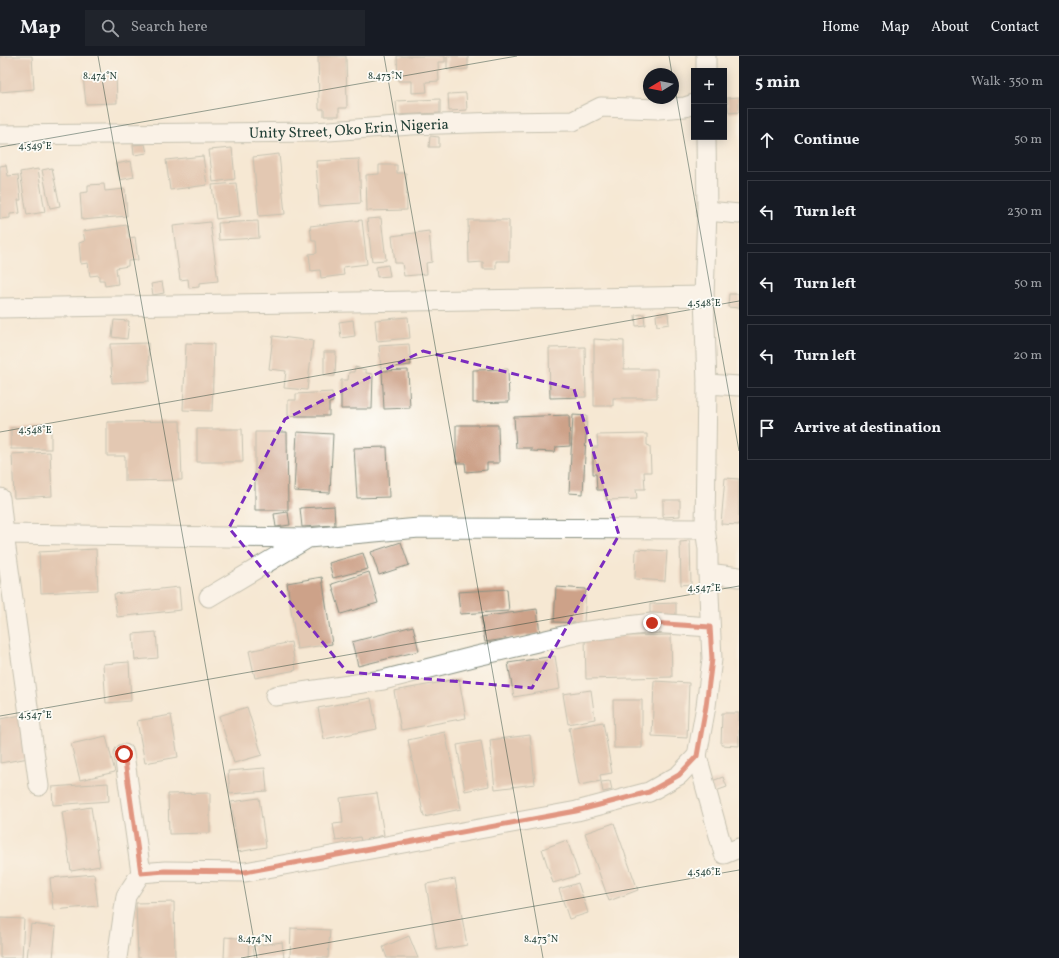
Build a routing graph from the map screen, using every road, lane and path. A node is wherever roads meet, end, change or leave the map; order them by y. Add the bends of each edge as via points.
1 (706, 56) edge
2 (706, 68) edge
3 (691, 105) edge
4 (0, 136) edge
5 (706, 140) edge
6 (707, 211) junction
7 (739, 214) edge
8 (704, 296) junction
9 (0, 308) edge
10 (707, 384) junction
11 (739, 386) edge
12 (0, 498) edge
13 (705, 529) junction
14 (4, 534) junction
15 (308, 538) junction
16 (708, 573) junction
17 (739, 577) edge
18 (209, 597) dead end
19 (710, 627) junction
20 (274, 696) dead end
21 (124, 754) dead end
22 (697, 756) junction
23 (39, 786) dead end
24 (739, 848) edge
25 (141, 873) junction
26 (117, 958) edge

1 - 2 street
3 - 4 street, Unity Street, Oko Erin, Nigeria via 658,109 601,107 573,121 411,125 315,132
5 - 6 street
6 - 7 street
6 - 8 street
8 - 9 street
8 - 10 street
10 - 11 street
10 - 13 street
12 - 14 street
13 - 15 street via 419,528
13 - 16 street
14 - 15 street
14 - 23 street
15 - 18 street
16 - 17 street
16 - 19 street
19 - 20 street via 652,623 580,632 382,680
19 - 22 street via 712,659
21 - 25 street
22 - 24 street via 724,854
22 - 25 street via 679,775 649,792 576,811 245,872
25 - 26 street via 126,896

